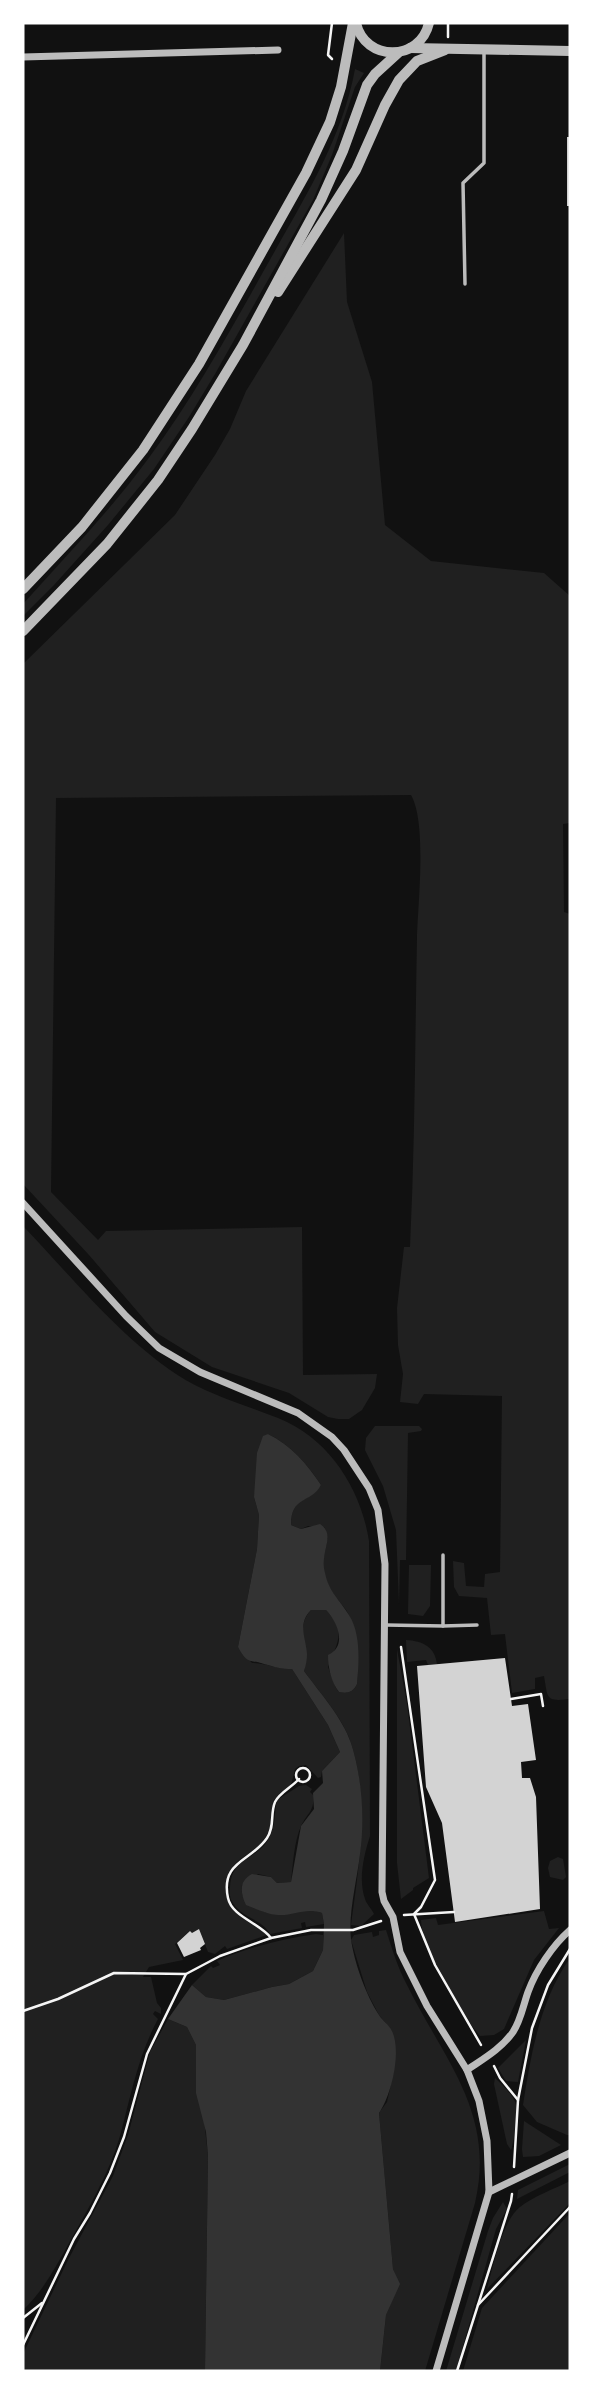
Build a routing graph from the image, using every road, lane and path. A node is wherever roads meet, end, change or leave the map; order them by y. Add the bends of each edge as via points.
1 (354, 23) edge
2 (429, 23) edge
3 (411, 48) junction
4 (278, 50) dead end
5 (445, 50) junction
6 (484, 50) junction
7 (570, 51) edge
8 (398, 53) junction
9 (23, 57) edge
10 (465, 284) dead end
11 (243, 345) junction
12 (23, 589) edge
13 (23, 631) edge
14 (23, 1203) edge
15 (443, 1555) dead end
16 (384, 1625) junction
17 (477, 1625) dead end
18 (443, 1626) junction
19 (401, 1647) dead end
20 (511, 1699) dead end
21 (543, 1706) dead end
22 (299, 1779) dead end
23 (454, 1912) dead end
24 (414, 1914) junction
25 (393, 1917) junction
26 (570, 1930) edge
27 (271, 1937) junction
28 (570, 1949) edge
29 (186, 1974) junction
30 (23, 2011) edge
31 (488, 2056) junction
32 (467, 2070) junction
33 (519, 2099) junction
34 (570, 2153) edge
35 (513, 2179) junction
36 (489, 2192) junction
37 (570, 2207) edge
38 (44, 2302) junction
39 (476, 2308) junction
40 (23, 2318) edge
41 (23, 2345) edge
42 (436, 2371) edge
43 (457, 2371) edge

1 - 8 street via 373,48
1 - 12 street via 330,122 199,364 143,450 82,527
2 - 3 street via 421,41
3 - 5 street
3 - 8 street
4 - 9 street
5 - 6 street
5 - 11 street via 417,61 394,88 356,170
6 - 7 street
6 - 10 lane via 484,163 463,183
8 - 11 street via 367,85 321,200
11 - 13 street via 158,480 107,544
14 - 16 street via 159,1348 200,1372 298,1413 344,1450 378,1510 385,1564
15 - 18 lane
16 - 18 lane
16 - 25 street via 381,1865 384,1901
17 - 18 lane
19 - 24 path via 435,1880
20 - 21 path via 541,1694
22 - 27 path via 277,1798 266,1840 229,1873 232,1905
23 - 24 path
24 - 25 path
24 - 31 path via 435,1965
25 - 27 path via 353,1930
25 - 32 street via 400,1952 427,2007
26 - 31 street via 529,1989 512,2033
27 - 29 path
28 - 33 path via 556,1970 532,2028
29 - 30 path via 114,1973
29 - 38 path via 147,2054 110,2173
31 - 32 street
31 - 33 path
32 - 36 street via 485,2128
33 - 35 path
34 - 35 street
35 - 36 street
35 - 39 path via 512,2201
36 - 42 street
37 - 39 path
38 - 40 path
38 - 41 path
39 - 43 path

